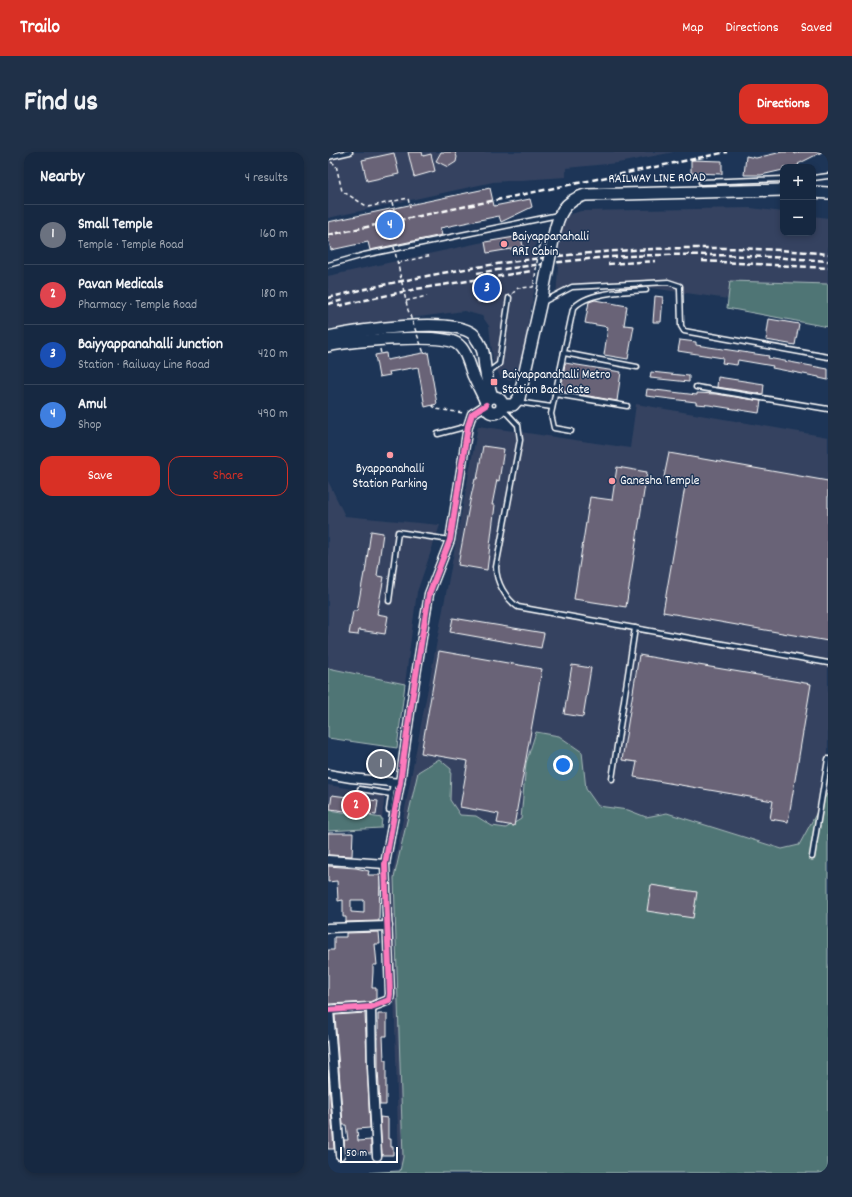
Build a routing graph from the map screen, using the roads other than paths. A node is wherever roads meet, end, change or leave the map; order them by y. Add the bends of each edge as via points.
1 (350, 152) edge
2 (328, 158) edge
3 (828, 176) edge
4 (816, 178) edge
5 (780, 179) edge
6 (701, 182) dead end
7 (816, 187) edge
8 (828, 187) edge
9 (780, 190) edge
10 (816, 192) edge
11 (828, 193) edge
12 (560, 214) junction
13 (328, 265) edge
14 (646, 290) dead end
15 (542, 297) junction
16 (509, 298) road end
17 (328, 337) edge
18 (328, 346) edge
19 (564, 353) junction
20 (828, 357) edge
21 (637, 367) dead end
22 (485, 371) junction
23 (696, 387) dead end
24 (555, 394) junction
25 (488, 402) junction
26 (517, 402) junction
27 (627, 406) dead end
28 (502, 407) junction
29 (552, 407) junction
30 (828, 409) edge
31 (468, 426) junction
32 (571, 430) dead end
33 (438, 434) dead end
34 (450, 540) junction
35 (389, 601) dead end
36 (635, 628) junction
37 (828, 663) edge
38 (828, 759) edge
39 (328, 774) edge
40 (612, 779) dead end
41 (397, 783) junction
42 (360, 789) dead end
43 (391, 794) junction
44 (389, 810) dead end
45 (812, 857) dead end
46 (328, 860) edge
47 (385, 864) junction
48 (388, 926) junction
49 (328, 928) edge
50 (371, 1007) junction
51 (329, 1010) edge
52 (340, 1155) dead end
53 (377, 1156) dead end

1 - 2 lane
3 - 4 lane
5 - 6 lane
7 - 8 main road
9 - 12 main road, RAILWAY LINE ROAD via 585,195 567,204
10 - 11 main road
12 - 13 lane
12 - 15 main road, RAILWAY LINE ROAD, bridge
14 - 19 lane via 592,297 576,304
15 - 20 lane via 572,287 668,282 680,286 681,326 684,330
15 - 26 main road
16 - 22 lane via 499,364
17 - 22 main road via 393,327 434,326 462,329 473,334 481,346
18 - 25 main road via 384,339 443,339 456,343 468,360
19 - 21 lane
19 - 24 lane
22 - 25 main road
23 - 30 lane
24 - 27 lane
24 - 29 lane
25 - 28 main road via 499,398
25 - 31 street via 472,414
26 - 28 main road
26 - 29 lane
28 - 36 lane via 518,425 520,440 496,567 498,582 512,603 518,607
29 - 32 lane via 554,428
31 - 33 lane
31 - 34 street
34 - 35 lane via 398,532
34 - 41 street via 429,594
36 - 37 lane
36 - 40 lane
38 - 45 lane
39 - 41 street
41 - 43 lane
41 - 47 street
42 - 43 lane
43 - 44 lane
46 - 47 street
47 - 48 street
48 - 49 street
48 - 50 street via 389,1000
50 - 51 street
50 - 53 street
51 - 52 street

